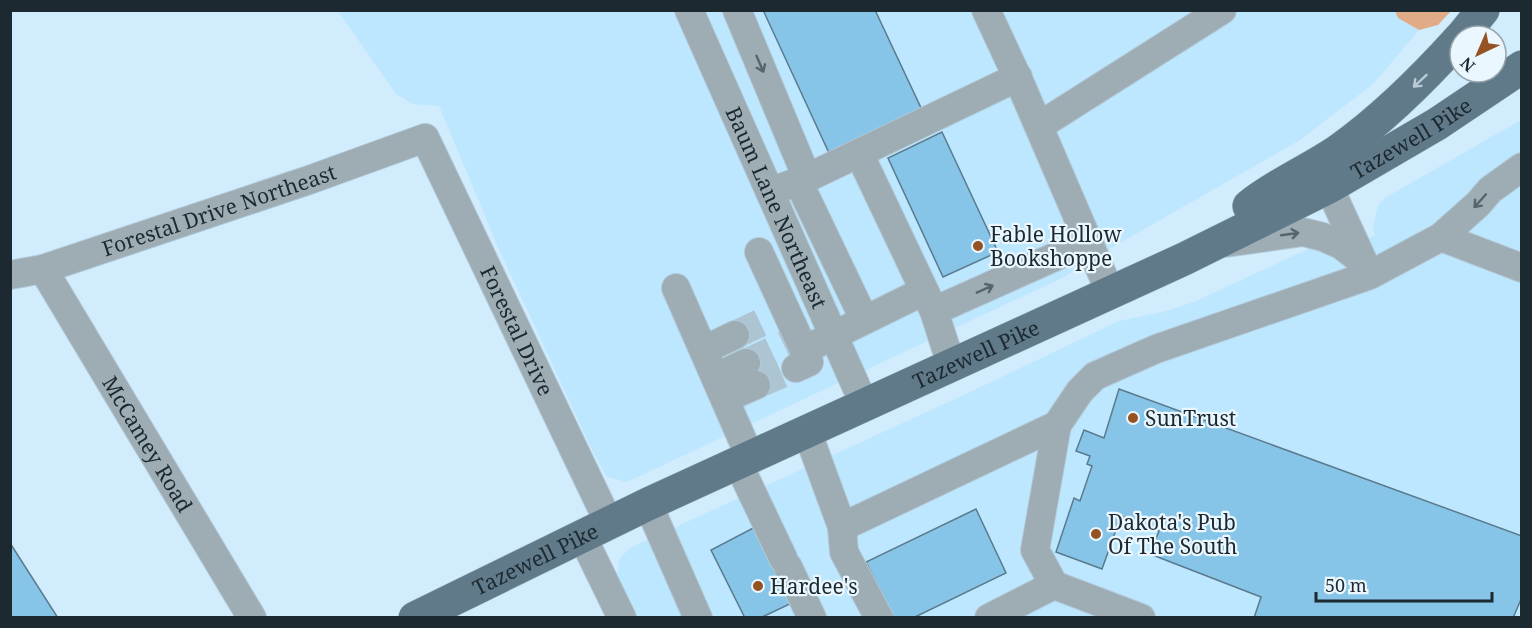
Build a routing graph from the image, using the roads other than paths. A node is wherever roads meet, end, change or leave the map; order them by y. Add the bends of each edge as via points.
1 (689, 10) edge
2 (737, 10) edge
3 (986, 10) edge
4 (1222, 10) edge
5 (1483, 10) edge
6 (1472, 24) edge
7 (1448, 52) edge
8 (1521, 67) edge
9 (1017, 77) junction
10 (1039, 126) junction
11 (425, 138) joint
12 (859, 153) junction
13 (1521, 167) edge
14 (802, 180) junction
15 (1329, 187) junction
16 (770, 192) junction
17 (1442, 237) junction
18 (1088, 242) junction
19 (759, 252) dead end
20 (1198, 252) junction
21 (1366, 268) junction
22 (1521, 268) edge
23 (44, 269) junction
24 (10, 275) edge
25 (676, 288) dead end
26 (1110, 292) junction
27 (929, 301) junction
28 (864, 319) junction
29 (735, 335) tunnel mouth
30 (833, 335) junction
31 (704, 350) junction
32 (951, 364) junction
33 (751, 374) tunnel mouth
34 (721, 388) junction
35 (864, 404) junction
36 (1057, 425) junction
37 (807, 431) junction
38 (744, 460) junction
39 (648, 504) junction
40 (842, 527) junction
41 (595, 529) junction
42 (1054, 585) junction
43 (252, 618) edge
44 (415, 618) edge
45 (622, 618) edge
46 (698, 618) edge
47 (812, 618) edge
48 (879, 618) edge
49 (989, 618) edge
50 (1141, 618) edge

1 - 16 street, Baum Lane Northeast
2 -> 14 street
3 - 9 street
4 - 10 street
5 - 6 main road
7 -> 20 main road via 1384,114 1338,150 1257,200
8 - 15 main road, Tazewell Pike via 1437,124
9 - 10 street
9 - 12 street
10 - 18 street
11 - 23 street, Forestal Drive Northeast
11 - 41 street, Forestal Drive
12 - 14 street
12 - 27 street
13 -> 17 street via 1490,190
14 - 16 street
14 - 28 street
15 - 20 main road, Tazewell Pike
15 - 21 street
16 - 30 street, Baum Lane Northeast
17 - 21 street
17 - 22 street
18 - 26 street
27 -> 18 street via 1035,266
19 - 30 street via 796,350
20 -> 21 street via 1303,232 1341,245
20 - 26 main road, Tazewell Pike
21 - 36 street via 1095,376
23 - 24 street, Forestal Drive Northeast
23 - 43 street, McCamey Road
25 - 31 street
26 - 32 main road, Tazewell Pike
27 - 28 street
27 - 32 street
28 - 30 street
29 - 31 street
30 - 35 street, Baum Lane Northeast
31 - 34 street
32 - 35 main road, Tazewell Pike
33 - 34 street
34 - 38 street
35 - 37 main road, Tazewell Pike
36 - 40 street
36 - 42 street via 1035,550
37 - 38 main road, Tazewell Pike
37 - 40 street
38 - 39 main road, Tazewell Pike
38 - 47 street
39 - 41 main road, Tazewell Pike
39 - 46 street
40 - 48 street via 844,552
41 - 44 main road, Tazewell Pike
41 - 45 street, Forestal Drive
42 - 49 street
42 - 50 street

